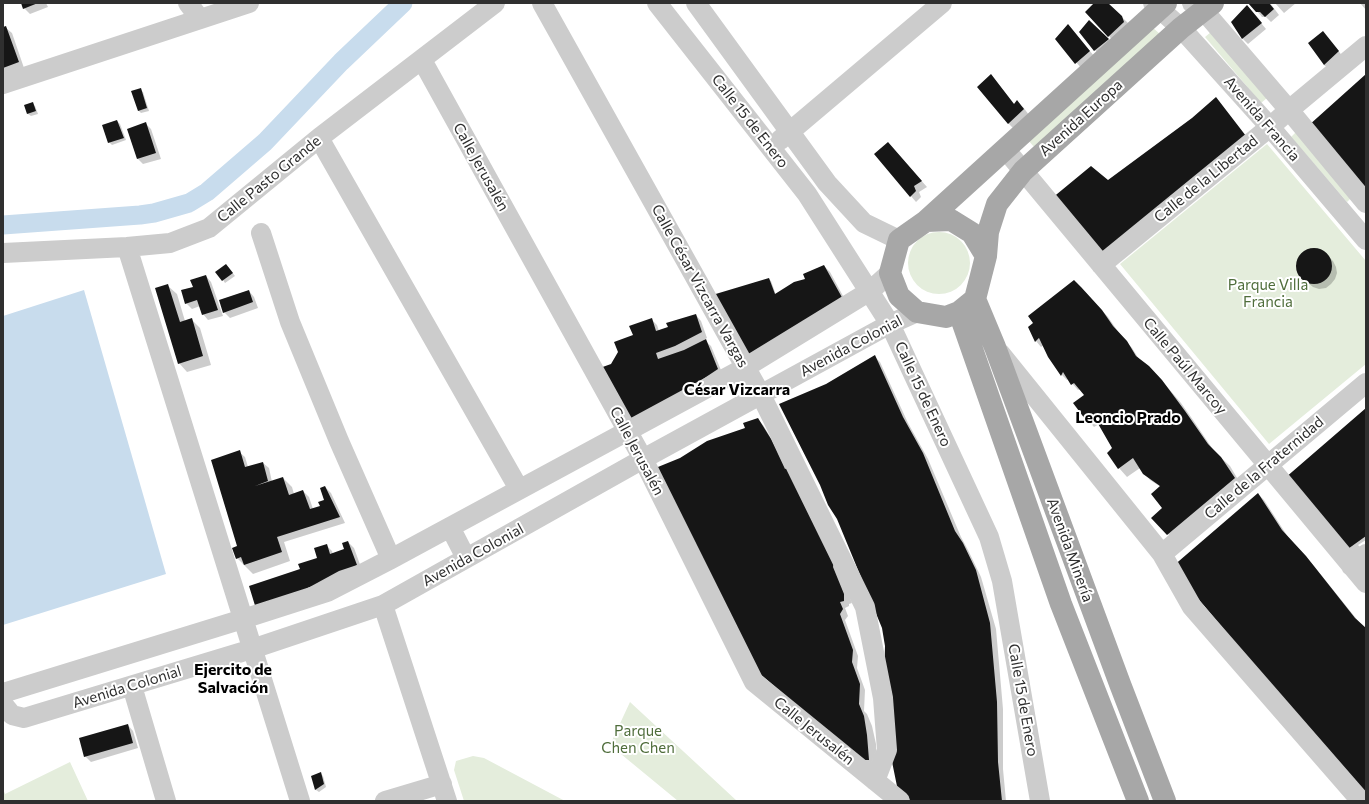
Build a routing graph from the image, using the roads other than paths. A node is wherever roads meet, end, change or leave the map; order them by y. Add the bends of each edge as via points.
1 (188, 3) edge
2 (248, 3) edge
3 (495, 3) edge
4 (542, 3) edge
5 (657, 3) edge
6 (696, 3) edge
7 (942, 3) edge
8 (1160, 5) edge
9 (226, 6) edge
10 (1203, 6) edge
11 (200, 19) junction
12 (1181, 28) junction
13 (1366, 46) edge
14 (422, 60) junction
15 (3, 84) edge
16 (1289, 110) junction
17 (1270, 127) junction
18 (790, 132) junction
19 (319, 138) junction
20 (771, 148) junction
21 (1005, 149) junction
22 (1023, 171) junction
23 (1366, 203) edge
24 (1359, 219) edge
25 (926, 220) junction
26 (261, 233) dead end
27 (899, 240) junction
28 (1366, 240) edge
29 (127, 247) junction
30 (3, 253) edge
31 (986, 256) junction
32 (1101, 265) junction
33 (890, 272) junction
34 (870, 291) junction
35 (967, 306) junction
36 (917, 312) junction
37 (890, 324) junction
38 (995, 347) junction
39 (746, 368) junction
40 (1366, 383) edge
41 (761, 395) junction
42 (627, 432) junction
43 (643, 459) junction
44 (1268, 464) junction
45 (519, 489) junction
46 (450, 527) junction
47 (1162, 554) junction
48 (466, 558) junction
49 (391, 559) junction
50 (1359, 560) edge
51 (1366, 583) edge
52 (383, 605) junction
53 (243, 620) junction
54 (252, 649) junction
55 (132, 686) junction
56 (3, 693) edge
57 (3, 704) edge
58 (875, 781) junction
59 (444, 793) edge
60 (166, 801) edge
61 (300, 801) edge
62 (385, 801) edge
63 (900, 801) edge
64 (1040, 801) edge
65 (1138, 801) edge
66 (1165, 801) edge
67 (1361, 801) edge

1 - 11 street
2 - 9 street
3 - 14 street, Calle Pasto Grande
4 - 39 street, Calle César Vizcarra Vargas
5 - 20 street, Calle 15 de Enero
6 - 18 street, Calle 15 de Enero
7 - 18 street
8 - 12 street, Avenida Francia
8 - 21 main road, Avenida Europa
9 - 11 street
10 - 12 main road, Avenida Europa
10 - 16 street, Avenida Francia
11 - 15 street
12 - 17 street, Avenida Francia
12 - 22 main road, Avenida Europa
13 - 16 street, Calle de la Libertad
14 - 19 street, Calle Pasto Grande
14 - 42 street, Calle Jerusalén
16 - 17 street, Calle de la Libertad
16 - 23 street, Avenida Francia
17 - 24 street, Avenida Francia
17 - 32 street, Calle de la Libertad
18 - 20 street
18 - 27 street, Calle 15 de Enero via 827,184 864,224
19 - 29 street, Calle Pasto Grande via 210,228 170,243
19 - 45 street
20 - 34 street, Calle 15 de Enero via 807,194
21 - 22 street, Calle Paúl Marcoy
21 - 25 main road, Avenida Europa
22 - 31 main road, Avenida Europa via 997,204 988,232
22 - 32 street, Calle Paúl Marcoy
24 - 28 street, Avenida Francia
25 - 27 main road
25 - 31 main road via 951,220 972,232
26 - 49 street via 290,322
27 - 33 main road
29 - 30 street, Calle Pasto Grande
29 - 53 street
31 - 35 main road
32 - 44 street, Calle Paúl Marcoy
33 - 34 street, Avenida Colonial
33 - 36 main road via 899,296
34 - 37 street, Calle 15 de Enero
34 - 39 street, Avenida Colonial
35 - 36 main road via 946,316
35 - 38 main road, Avenida Minería
35 - 65 main road, Avenida Minería via 1061,604
36 - 37 street, Avenida Colonial
37 - 41 street, Avenida Colonial
37 - 64 street, Calle 15 de Enero via 990,537 1002,581
38 - 47 street
38 - 66 main road, Avenida Minería
39 - 41 street, Calle César Vizcarra Vargas
39 - 42 street, Avenida Colonial
40 - 44 street, Calle de la Fraternidad
41 - 43 street, Avenida Colonial
41 - 58 street, Calle César Vizcarra Vargas via 865,607 883,698 887,750
42 - 43 street, Calle Jerusalén
42 - 45 street, Avenida Colonial
43 - 48 street, Avenida Colonial
43 - 58 street, Calle Jerusalén via 754,682
44 - 47 street, Calle de la Fraternidad
44 - 50 street, Calle Paúl Marcoy
45 - 46 street, Avenida Colonial
46 - 48 street
46 - 49 street, Avenida Colonial
47 - 67 street via 1192,607
48 - 52 street, Avenida Colonial
49 - 53 street, Avenida Colonial via 327,592
50 - 51 street, Calle Paúl Marcoy
52 - 54 street, Avenida Colonial
52 - 59 street
53 - 54 street
53 - 56 street, Avenida Colonial
54 - 55 street, Avenida Colonial
54 - 61 street
55 - 57 street, Avenida Colonial via 24,718 12,715
55 - 60 street
58 - 63 street, Calle Jerusalén
59 - 62 street

